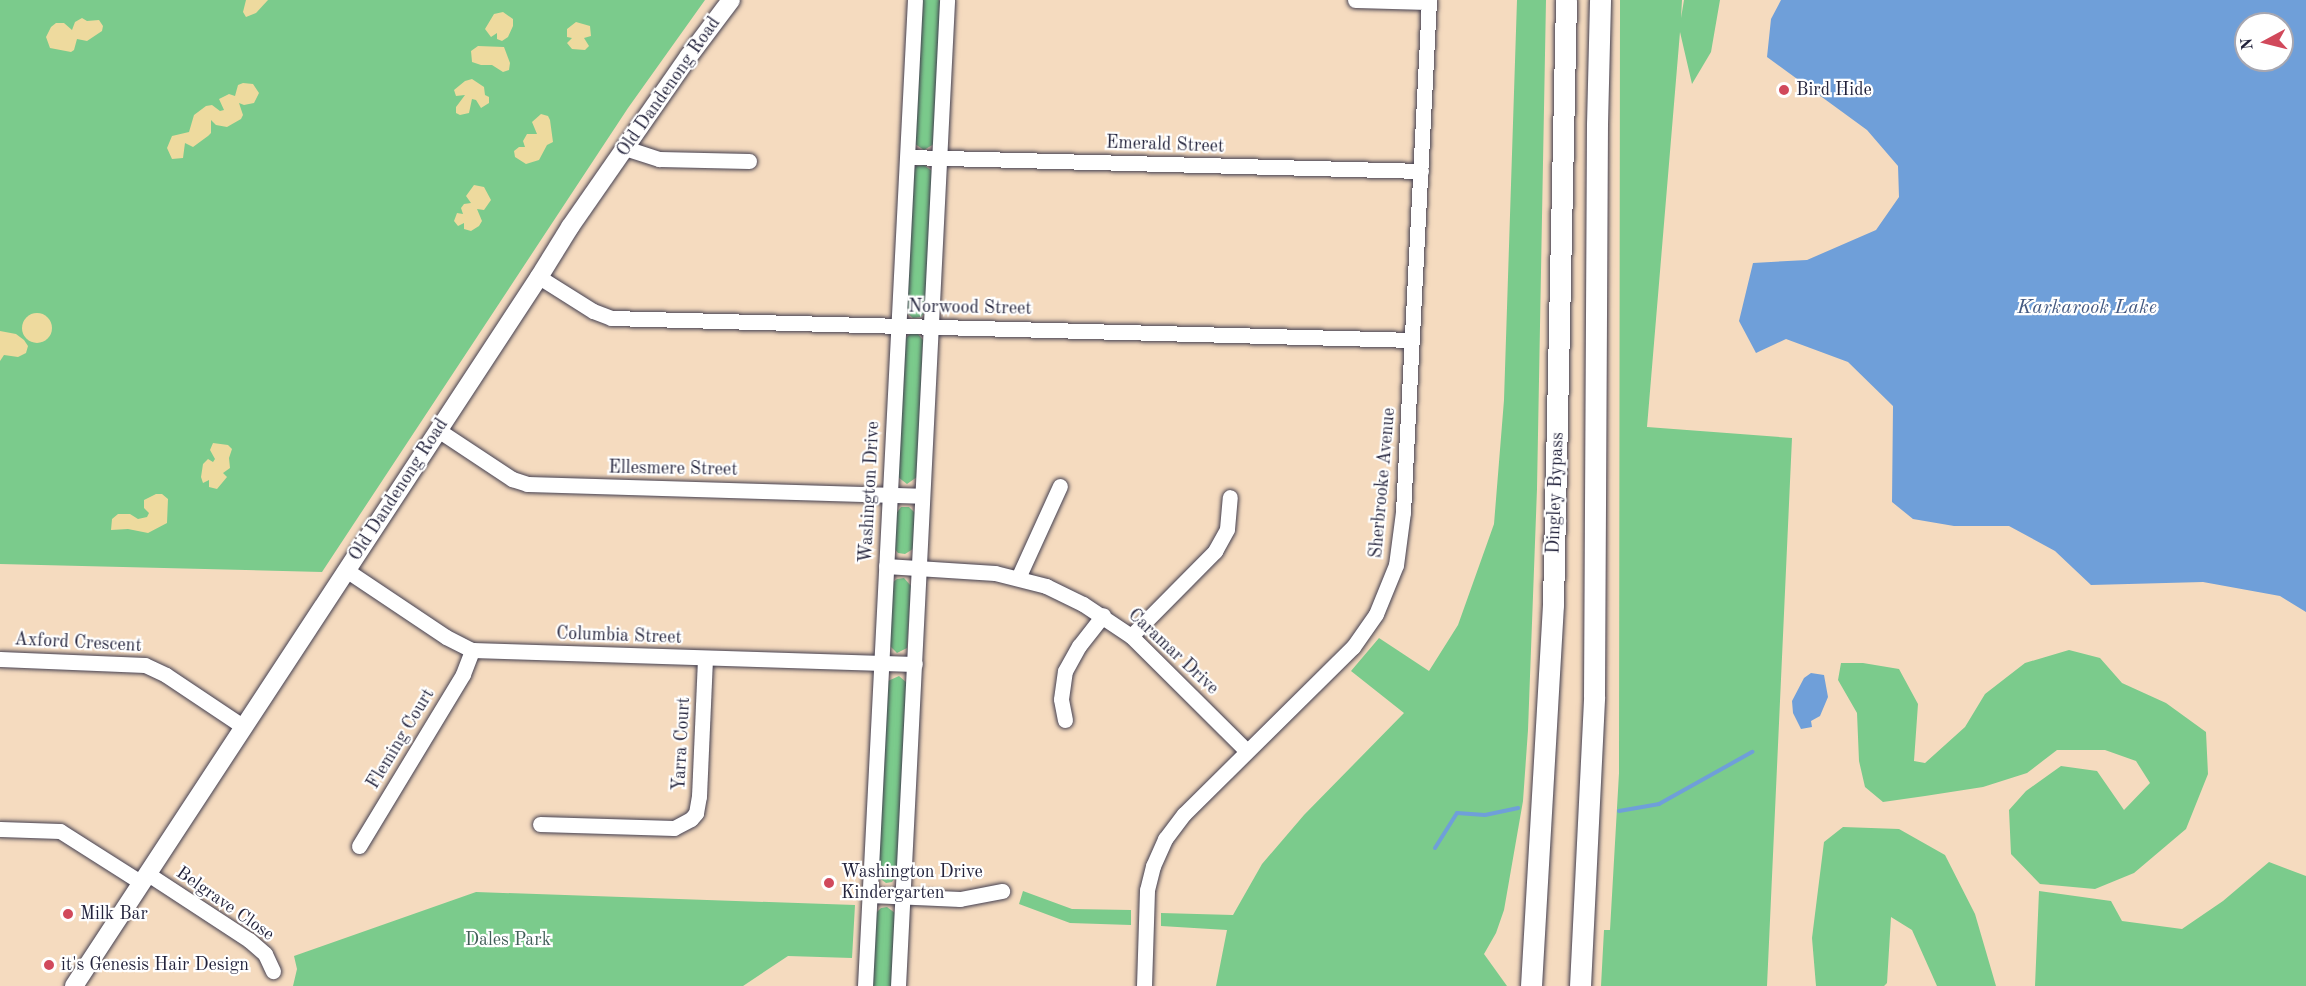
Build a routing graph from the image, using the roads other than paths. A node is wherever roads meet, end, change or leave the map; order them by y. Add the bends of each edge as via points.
1 (731, 0) edge
2 (915, 0) edge
3 (947, 0) edge
4 (1355, 0) edge
5 (1566, 0) edge
6 (1600, 0) edge
7 (1429, 1) edge
8 (625, 148) junction
9 (908, 157) junction
10 (939, 158) junction
11 (749, 161) dead end
12 (1421, 171) junction
13 (539, 277) junction
14 (898, 326) junction
15 (931, 327) junction
16 (1412, 340) junction
17 (438, 430) junction
18 (1060, 486) dead end
19 (890, 494) junction
20 (922, 496) junction
21 (1230, 497) dead end
22 (886, 566) junction
23 (919, 567) junction
24 (346, 570) junction
25 (1018, 578) junction
26 (1103, 615) junction
27 (1131, 636) junction
28 (472, 650) junction
29 (705, 658) junction
30 (0, 659) edge
31 (881, 663) junction
32 (915, 664) junction
33 (1065, 720) dead end
34 (244, 727) junction
35 (1247, 751) junction
36 (540, 824) dead end
37 (0, 829) edge
38 (359, 846) dead end
39 (145, 878) junction
40 (1002, 891) dead end
41 (870, 896) junction
42 (902, 897) junction
43 (273, 971) dead end
44 (76, 985) edge
45 (866, 986) edge
46 (898, 986) edge
47 (1144, 986) edge
48 (1531, 986) edge
49 (1580, 986) edge

1 - 8 main road, Old Dandenong Road
2 - 9 street, Washington Drive
3 - 10 street
4 - 7 street
5 - 48 highway, Dingley Bypass via 1553,605
6 - 49 highway via 1594,696
7 - 12 street, Sherbrooke Avenue
8 - 11 street via 659,159
8 - 13 main road, Old Dandenong Road
9 - 10 street, Emerald Street
9 - 14 street, Washington Drive
10 - 12 street, Emerald Street
10 - 15 street
12 - 16 street, Sherbrooke Avenue
13 - 14 street, Norwood Street via 611,318
13 - 17 main road, Old Dandenong Road
14 - 15 street, Norwood Street
14 - 19 street, Washington Drive
15 - 16 street, Norwood Street
15 - 20 street
16 - 35 street, Sherbrooke Avenue via 1402,532 1392,580 1376,614 1353,647
17 - 19 street, Ellesmere Street via 512,479 526,484
17 - 24 main road, Old Dandenong Road
18 - 25 street
19 - 20 street, Ellesmere Street
19 - 22 street, Washington Drive
20 - 23 street
21 - 27 street via 1222,542
22 - 23 street, Caramar Drive
22 - 31 street, Washington Drive
23 - 25 street, Caramar Drive via 976,570
23 - 32 street
24 - 28 street, Columbia Street
24 - 34 main road, Old Dandenong Road
25 - 26 street, Caramar Drive via 1065,594
26 - 27 street, Caramar Drive
26 - 33 street via 1065,671 1061,699
27 - 35 street, Caramar Drive
28 - 29 street, Columbia Street
28 - 38 street, Fleming Court via 463,674
29 - 31 street, Columbia Street
29 - 36 street, Yarra Court via 699,796 691,819 675,828
30 - 34 street, Axford Crescent via 145,665
31 - 32 street, Columbia Street
31 - 41 street, Washington Drive
32 - 42 street
34 - 39 main road, Old Dandenong Road
35 - 47 street, Sherbrooke Avenue via 1184,814 1159,851 1147,890
37 - 39 street, Belgrave Close via 60,831
39 - 43 street, Belgrave Close via 249,940 265,954
39 - 44 main road, Old Dandenong Road
40 - 42 street via 971,898
41 - 42 street
41 - 45 street, Washington Drive
42 - 46 street

